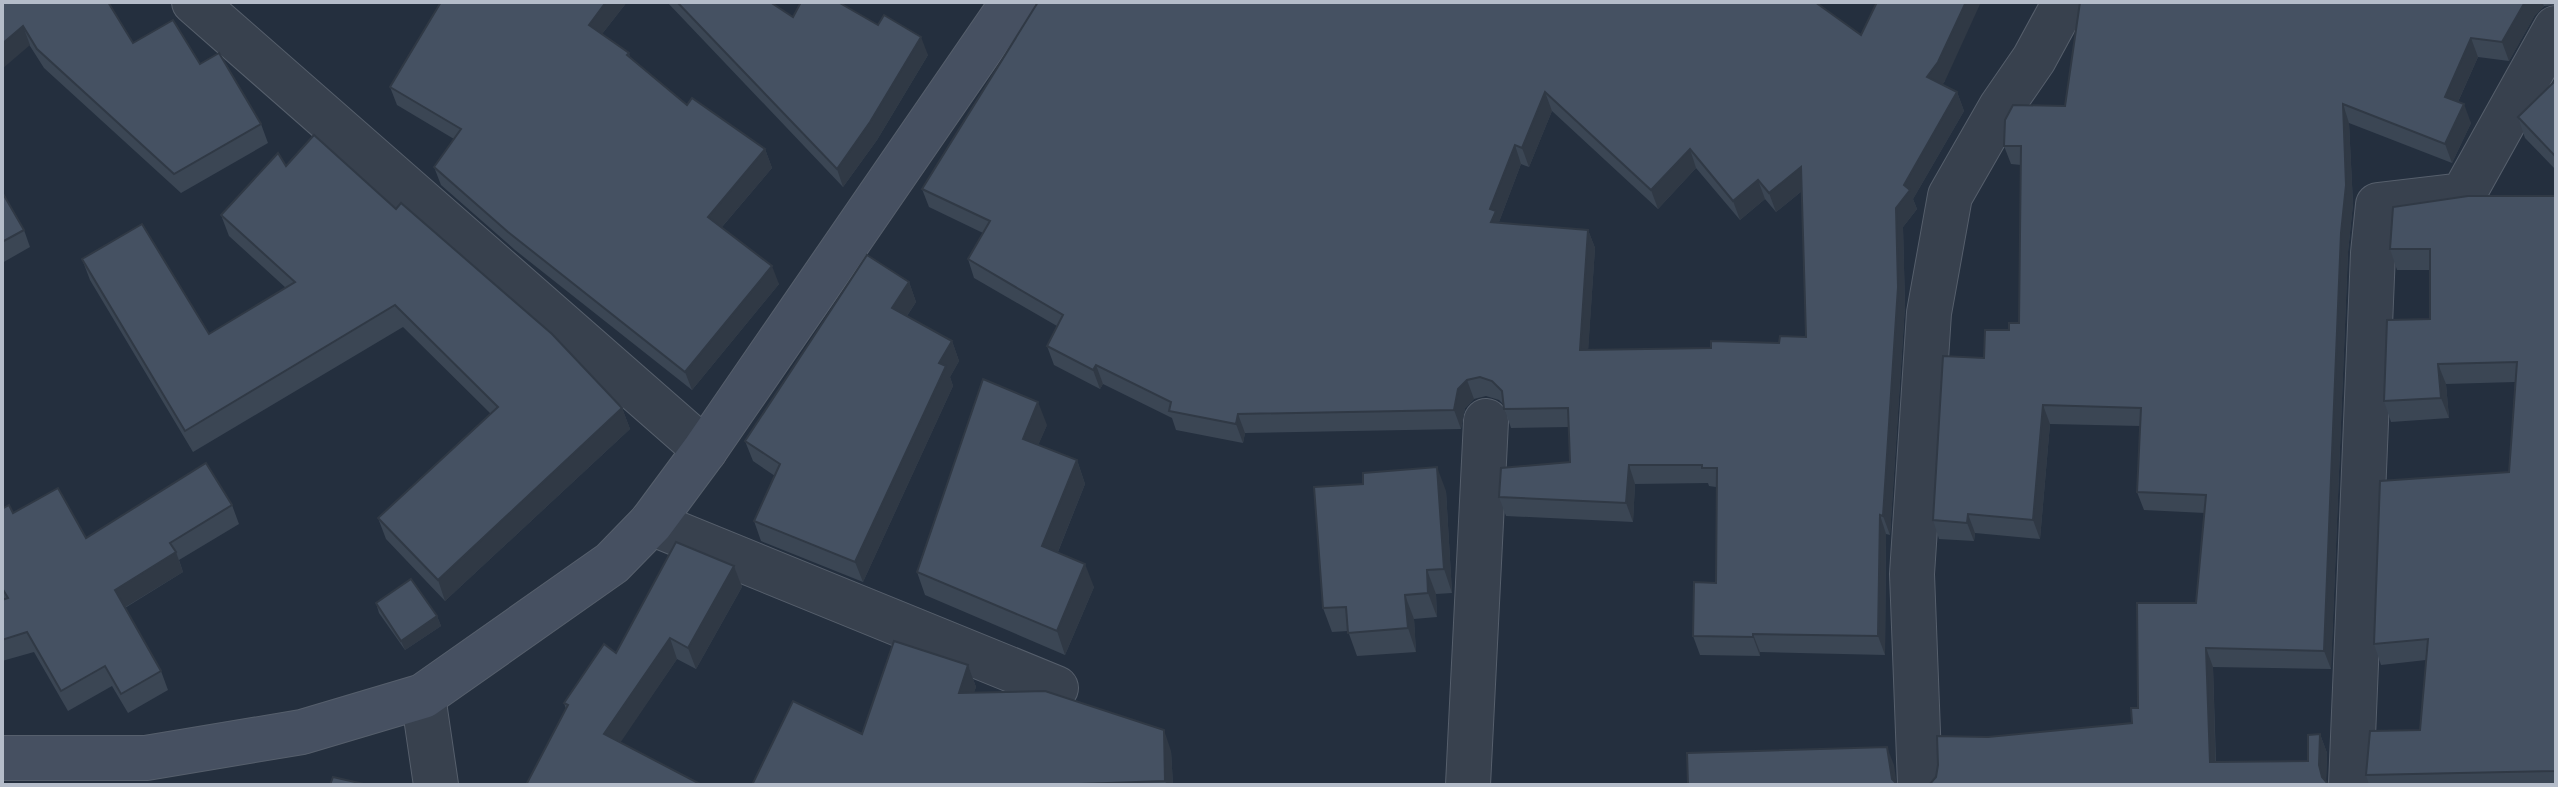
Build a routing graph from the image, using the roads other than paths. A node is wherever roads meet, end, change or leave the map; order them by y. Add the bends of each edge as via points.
1 (194, 2) edge
2 (1013, 2) edge
3 (2065, 2) edge
4 (2556, 28) edge
5 (1486, 421) dead end
6 (705, 450) junction
7 (651, 523) junction
8 (1056, 688) dead end
9 (423, 696) junction
10 (2, 758) edge
11 (436, 785) edge
12 (1468, 785) edge
13 (1920, 785) edge
14 (2351, 785) edge

1 - 6 street
2 - 6 street
3 - 13 street via 1950,196 1929,313 1912,574
4 - 14 street via 2463,195 2378,205
5 - 12 street
6 - 7 street
7 - 8 street
7 - 9 street via 612,563
9 - 10 street via 302,732 146,758
9 - 11 street

